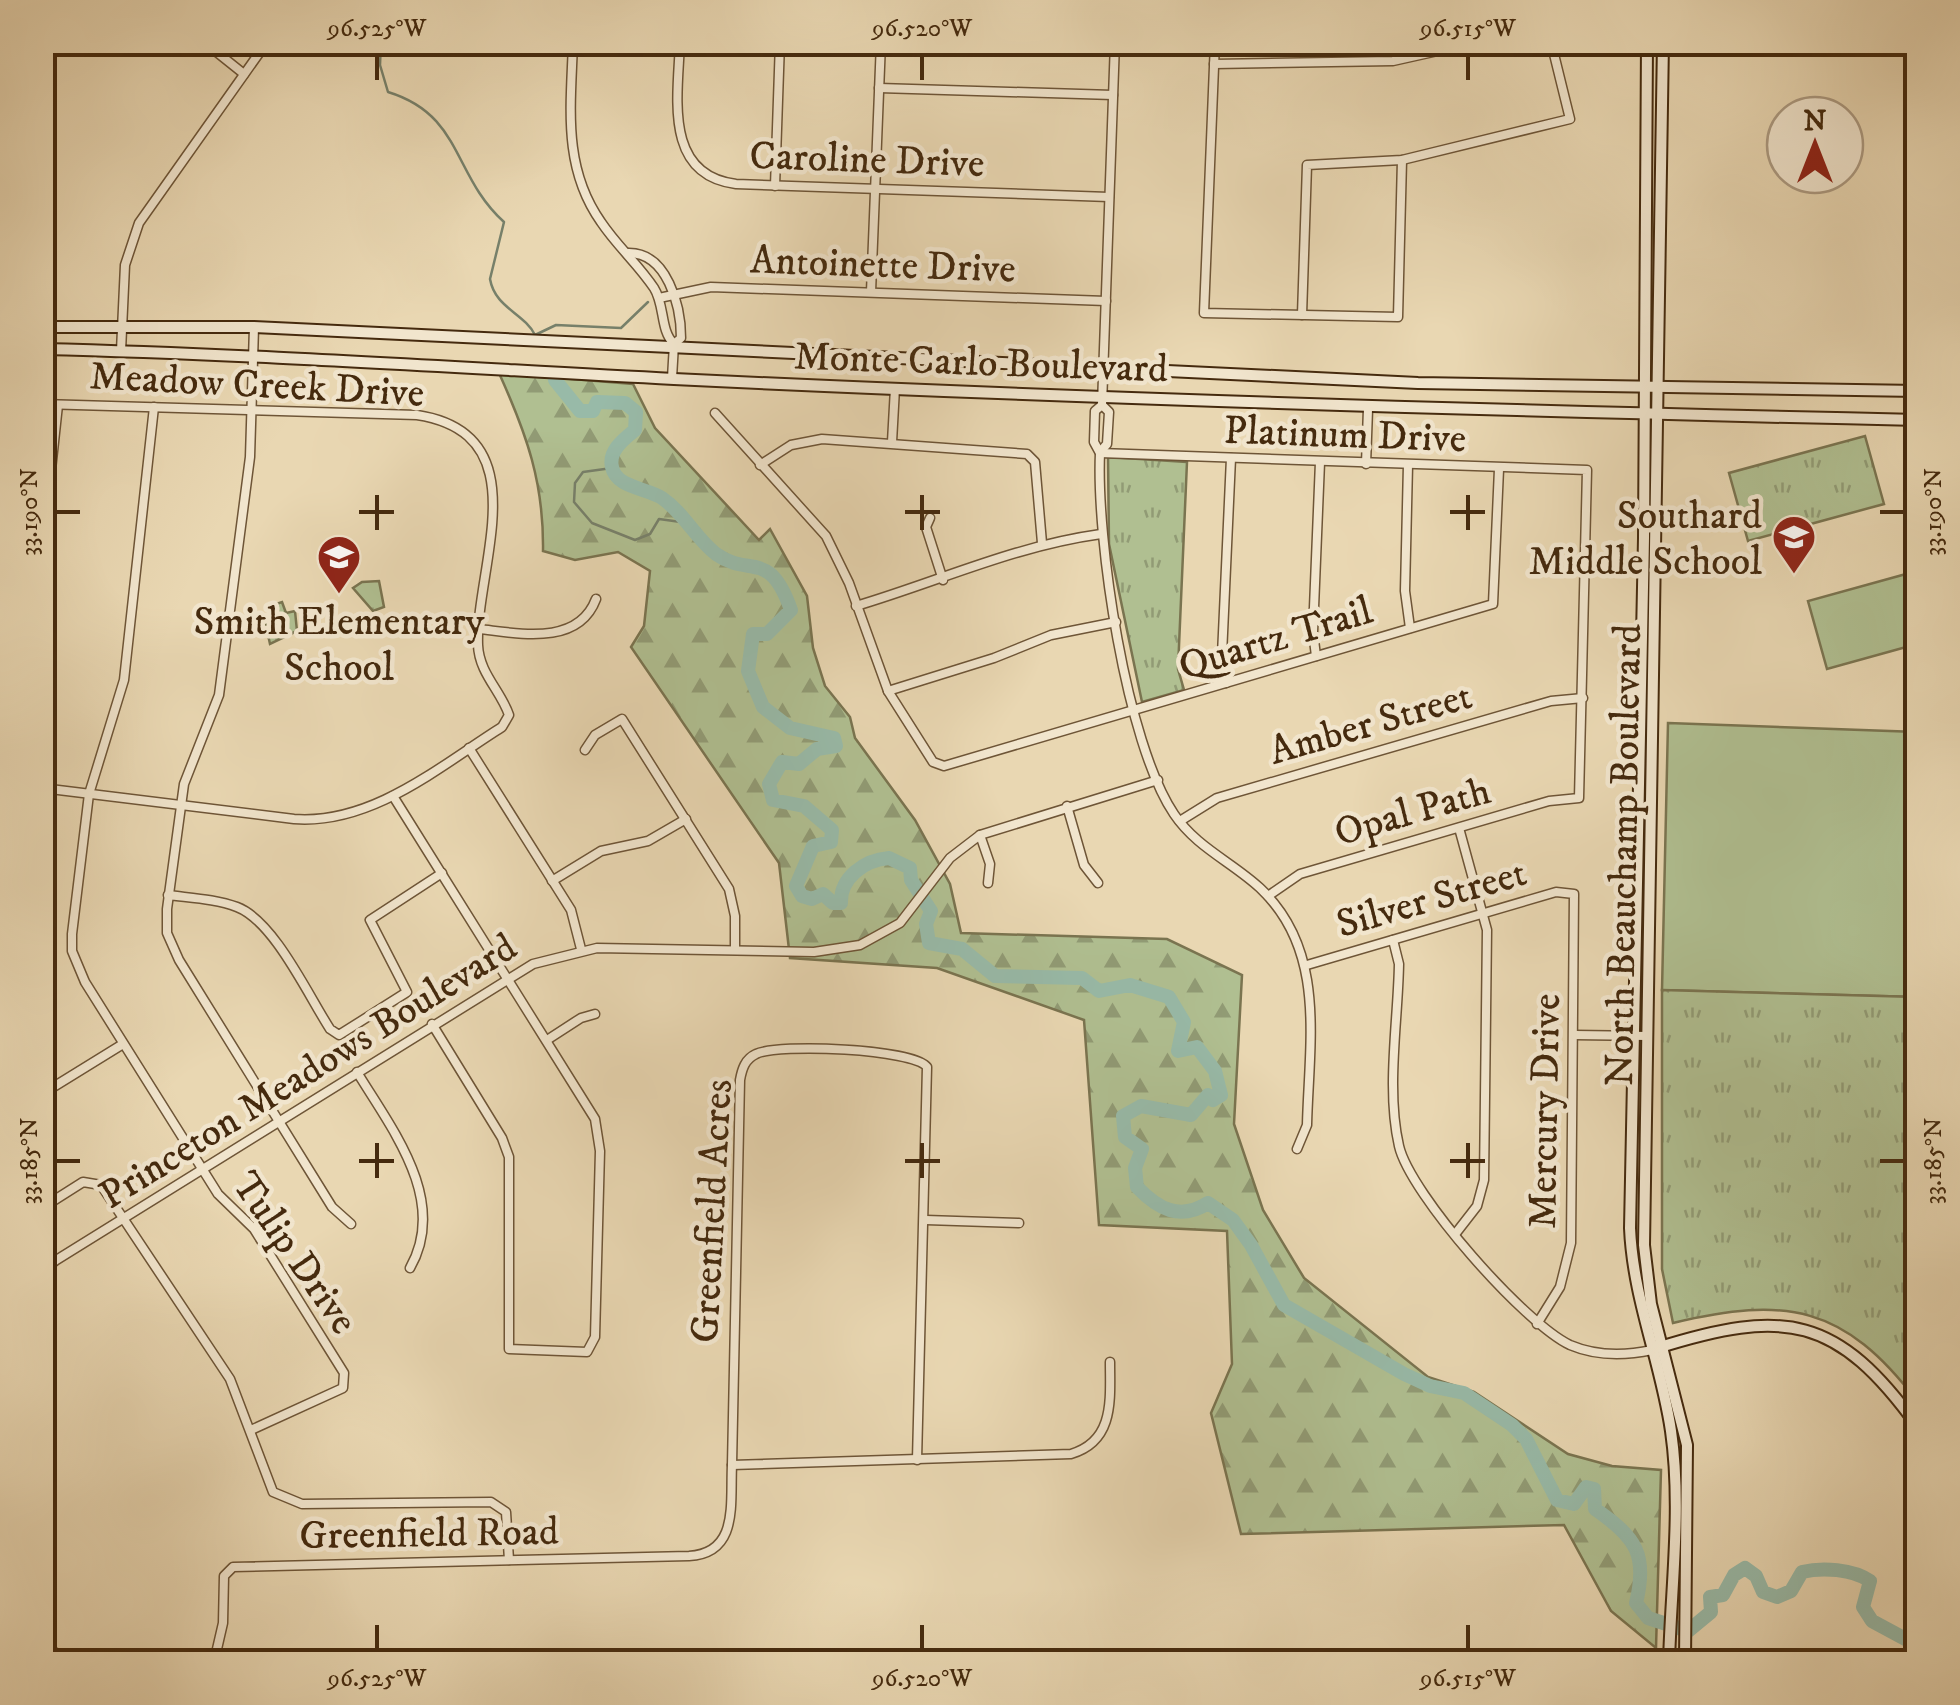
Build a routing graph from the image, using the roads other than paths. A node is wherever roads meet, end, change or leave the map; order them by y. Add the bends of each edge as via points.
1 (204, 42) edge
2 (267, 42) edge
3 (573, 42) edge
4 (680, 42) edge
5 (780, 42) edge
6 (881, 42) edge
7 (1115, 42) edge
8 (1215, 42) edge
9 (1478, 42) edge
10 (1551, 42) edge
11 (1647, 42) edge
12 (1663, 42) edge
13 (1214, 64) junction
14 (244, 74) junction
15 (879, 88) junction
16 (1113, 95) junction
17 (1402, 160) junction
18 (775, 186) junction
19 (876, 189) junction
20 (1110, 196) junction
21 (628, 253) junction
22 (871, 292) junction
23 (673, 293) junction
24 (660, 298) junction
25 (1106, 301) junction
26 (1302, 316) junction
27 (42, 327) edge
28 (254, 327) junction
29 (122, 329) junction
30 (674, 348) junction
31 (42, 349) edge
32 (121, 350) junction
33 (253, 354) junction
34 (1104, 370) junction
35 (672, 378) junction
36 (895, 388) junction
37 (1644, 390) junction
38 (1661, 390) junction
39 (1918, 392) edge
40 (1102, 401) junction
41 (42, 404) edge
42 (58, 405) junction
43 (154, 407) junction
44 (1368, 408) junction
45 (252, 410) junction
46 (715, 413) dead end
47 (1643, 415) junction
48 (1660, 415) junction
49 (1918, 420) edge
50 (892, 442) junction
51 (1100, 453) junction
52 (1231, 458) junction
53 (1320, 462) junction
54 (1366, 464) junction
55 (760, 465) junction
56 (1408, 466) junction
57 (1500, 469) junction
58 (930, 518) dead end
59 (1101, 534) junction
60 (1042, 543) junction
61 (42, 553) edge
62 (942, 580) junction
63 (596, 599) dead end
64 (856, 606) junction
65 (1116, 622) junction
66 (1410, 628) junction
67 (478, 629) junction
68 (1316, 656) junction
69 (1226, 683) junction
70 (888, 691) junction
71 (1583, 698) junction
72 (1134, 710) junction
73 (468, 748) junction
74 (586, 750) dead end
75 (1158, 780) junction
76 (42, 788) edge
77 (89, 794) junction
78 (393, 796) junction
79 (180, 806) junction
80 (1067, 806) junction
81 (686, 819) junction
82 (1180, 822) junction
83 (1459, 828) junction
84 (980, 835) junction
85 (442, 873) junction
86 (552, 880) junction
87 (988, 883) dead end
88 (1098, 883) dead end
89 (1572, 891) joint
90 (168, 895) junction
91 (1268, 896) junction
92 (1484, 913) junction
93 (1394, 940) junction
94 (735, 949) junction
95 (581, 950) junction
96 (1306, 965) junction
97 (508, 978) junction
98 (596, 1014) dead end
99 (432, 1024) junction
100 (1575, 1035) junction
101 (1633, 1036) junction
102 (1648, 1036) junction
103 (546, 1040) junction
104 (124, 1044) junction
105 (357, 1072) junction
106 (44, 1090) edge
107 (279, 1120) junction
108 (1297, 1149) dead end
109 (202, 1170) junction
110 (42, 1208) edge
111 (125, 1218) junction
112 (926, 1220) junction
113 (1019, 1223) dead end
114 (351, 1224) dead end
115 (1456, 1233) junction
116 (42, 1244) edge
117 (54, 1262) junction
118 (42, 1268) edge
119 (410, 1268) dead end
120 (1537, 1324) junction
121 (1657, 1348) junction
122 (1110, 1362) dead end
123 (1918, 1427) edge
124 (252, 1430) junction
125 (918, 1460) junction
126 (732, 1465) junction
127 (636, 1557) joint
128 (509, 1560) junction
129 (42, 1650) edge
130 (1669, 1660) edge
131 (1685, 1660) edge
132 (71, 1662) edge
133 (214, 1662) edge

1 - 14 street
2 - 14 street
3 - 21 street via 570,144 577,176 598,219
4 - 18 street, Caroline Drive via 677,122 688,156 722,182
5 - 18 street
6 - 15 street
7 - 16 street
8 - 13 street
9 - 13 street via 1394,61
10 - 17 street via 1570,120
11 - 37 main road, North Beauchamp Boulevard
12 - 38 main road, North Beauchamp Boulevard
13 - 26 street via 1204,313
14 - 29 street via 139,223 126,256
15 - 16 street
15 - 19 street
16 - 20 street
17 - 26 street via 1307,165
17 - 26 street via 1398,317
18 - 19 street, Caroline Drive
19 - 20 street, Caroline Drive
19 - 22 street
20 - 25 street
21 - 23 street via 646,257
21 - 24 street
22 - 23 street, Antoinette Drive via 703,287
22 - 25 street, Antoinette Drive
23 - 24 street, Antoinette Drive
23 - 30 street via 681,325
24 - 30 street
25 - 34 street
27 - 29 main road, Monte Carlo Boulevard
28 - 29 main road, Monte Carlo Boulevard
28 - 30 main road, Monte Carlo Boulevard
28 - 33 street
29 - 32 street
30 - 34 main road, Monte Carlo Boulevard
30 - 35 street
31 - 32 main road, Monte Carlo Boulevard
32 - 33 main road, Monte Carlo Boulevard
33 - 35 main road, Monte Carlo Boulevard
33 - 45 street
34 - 37 main road, Monte Carlo Boulevard
34 - 40 street
35 - 36 main road, Monte Carlo Boulevard
36 - 40 main road, Monte Carlo Boulevard
36 - 50 street
37 - 38 main road, Monte Carlo Boulevard
37 - 47 main road, North Beauchamp Boulevard
38 - 39 main road, Monte Carlo Boulevard
38 - 48 main road, North Beauchamp Boulevard
40 - 44 main road, Monte Carlo Boulevard
40 - 51 street via 1109,412 1108,444
41 - 42 street, Meadow Creek Drive
42 - 43 street, Meadow Creek Drive
42 - 61 street
43 - 45 street, Meadow Creek Drive
43 - 77 street via 124,680
44 - 47 main road, Monte Carlo Boulevard
44 - 54 street
45 - 67 street, Meadow Creek Drive via 417,415 442,421 469,439 488,466 494,492
45 - 79 street via 220,696 188,769
46 - 55 street
47 - 48 main road, Monte Carlo Boulevard
47 - 101 main road, North Beauchamp Boulevard
48 - 49 main road, Monte Carlo Boulevard
48 - 102 main road, North Beauchamp Boulevard
50 - 55 street via 806,440
50 - 60 street via 1034,458
51 - 52 street, Platinum Drive
51 - 59 street
52 - 53 street, Platinum Drive
52 - 69 street
53 - 54 street, Platinum Drive
53 - 68 street
54 - 56 street, Platinum Drive
55 - 64 street via 826,536
56 - 57 street, Platinum Drive
56 - 66 street
57 - 66 street, Quartz Trail via 1493,604
57 - 71 street, Platinum Drive via 1588,470
58 - 62 street via 926,526
59 - 60 street
59 - 65 street
60 - 62 street
62 - 64 street
63 - 67 street via 586,616 551,633
64 - 70 street
65 - 70 street via 1051,635
65 - 72 street
66 - 68 street, Quartz Trail
67 - 73 street, Meadow Creek Drive via 481,664 509,718
68 - 69 street, Quartz Trail
69 - 72 street, Quartz Trail
70 - 72 street, Quartz Trail via 933,762 944,766
71 - 82 street, Amber Street via 1551,701 1217,798
71 - 83 street, Opal Path via 1580,798
72 - 75 street
73 - 78 street
73 - 86 street
74 - 81 street via 622,719
75 - 80 street, Princeton Meadows Boulevard
75 - 82 street
76 - 77 street
77 - 79 street
77 - 104 street via 72,950
78 - 79 street via 314,819
78 - 85 street
79 - 90 street
80 - 84 street, Princeton Meadows Boulevard
80 - 88 street via 1084,865
81 - 86 street via 648,841 601,851
81 - 94 street via 730,894
82 - 91 street
83 - 91 street, Opal Path via 1300,874
83 - 92 street
84 - 87 street via 990,864
84 - 94 street, Princeton Meadows Boulevard via 950,858 904,919 869,942 834,951
85 - 90 street via 370,920 408,992 339,1036 252,915 233,905
85 - 97 street
86 - 95 street via 574,916
89 - 92 street, Silver Street
89 - 100 street, Mercury Drive
90 - 107 street via 172,947
91 - 96 street
92 - 93 street, Silver Street
92 - 115 street via 1484,1180 1477,1206
93 - 96 street, Silver Street
93 - 115 street via 1400,1149 1415,1184
94 - 95 street, Princeton Meadows Boulevard
95 - 97 street, Princeton Meadows Boulevard
96 - 108 street via 1307,1125
97 - 99 street, Princeton Meadows Boulevard
97 - 103 street
98 - 103 street
99 - 103 street via 509,1157 509,1349 577,1354 592,1350 596,1337 599,1135 592,1112
99 - 105 street, Princeton Meadows Boulevard
100 - 101 street
100 - 120 street, Mercury Drive via 1570,1252 1560,1287
101 - 102 street
101 - 121 main road, North Beauchamp Boulevard via 1631,1248
102 - 121 main road, North Beauchamp Boulevard via 1644,1245
104 - 106 street
104 - 109 street
105 - 107 street, Princeton Meadows Boulevard
105 - 119 street via 418,1178 419,1246
107 - 109 street, Princeton Meadows Boulevard
107 - 114 street via 332,1207
109 - 111 street, Princeton Meadows Boulevard
109 - 124 street, Tulip Drive via 261,1240 344,1373 342,1388
110 - 111 street via 96,1180
111 - 117 street, Princeton Meadows Boulevard
111 - 124 street via 230,1380
112 - 113 street
112 - 125 street, Greenfield Acres
112 - 126 street, Greenfield Acres via 930,1079 921,1059 786,1049 757,1053 746,1062 739,1097
115 - 120 street
116 - 117 street
117 - 118 street, Princeton Meadows Boulevard
120 - 121 street via 1598,1354
121 - 123 main road via 1747,1324 1807,1331 1868,1365
121 - 130 main road, North Beauchamp Boulevard via 1671,1432
121 - 131 main road, North Beauchamp Boulevard via 1687,1445
122 - 125 street via 1107,1420 1088,1447 1062,1455
124 - 128 street via 264,1479 284,1500 490,1502 506,1512
125 - 126 street
126 - 127 street, Greenfield Acres via 722,1544 699,1555
127 - 128 street, Greenfield Road
128 - 133 street, Greenfield Road via 239,1566 225,1571
129 - 132 highway

